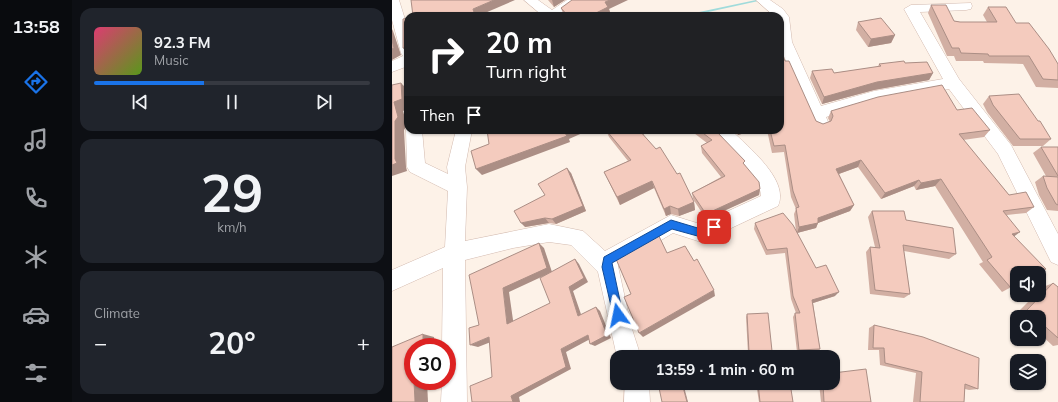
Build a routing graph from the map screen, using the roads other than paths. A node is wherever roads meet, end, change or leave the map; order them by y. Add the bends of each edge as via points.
1 (393, 0) edge
2 (530, 0) edge
3 (576, 0) edge
4 (762, 0) edge
5 (966, 6) dead end
6 (546, 12) edge
7 (558, 12) edge
8 (778, 12) edge
9 (784, 34) edge
10 (404, 40) edge
11 (404, 62) edge
12 (392, 67) edge
13 (953, 83) junction
14 (414, 134) edge
15 (463, 134) edge
16 (725, 134) edge
17 (458, 187) junction
18 (454, 253) junction
19 (1058, 255) edge
20 (607, 267) junction
21 (392, 281) edge
22 (627, 350) edge
23 (637, 390) edge
24 (454, 402) edge
25 (637, 402) edge

1 - 10 street
2 - 6 street
3 - 7 street
4 - 8 street
5 - 13 street via 911,9
9 - 13 street via 785,42 819,119 874,97
11 - 12 street
13 - 19 street via 1005,150
14 - 17 street via 416,166
15 - 17 street via 456,167
16 - 20 street via 770,186 771,200 701,233 671,224 608,260
17 - 18 street
18 - 20 street via 549,233 576,237
18 - 21 street
18 - 24 street
20 - 22 street
23 - 25 street

